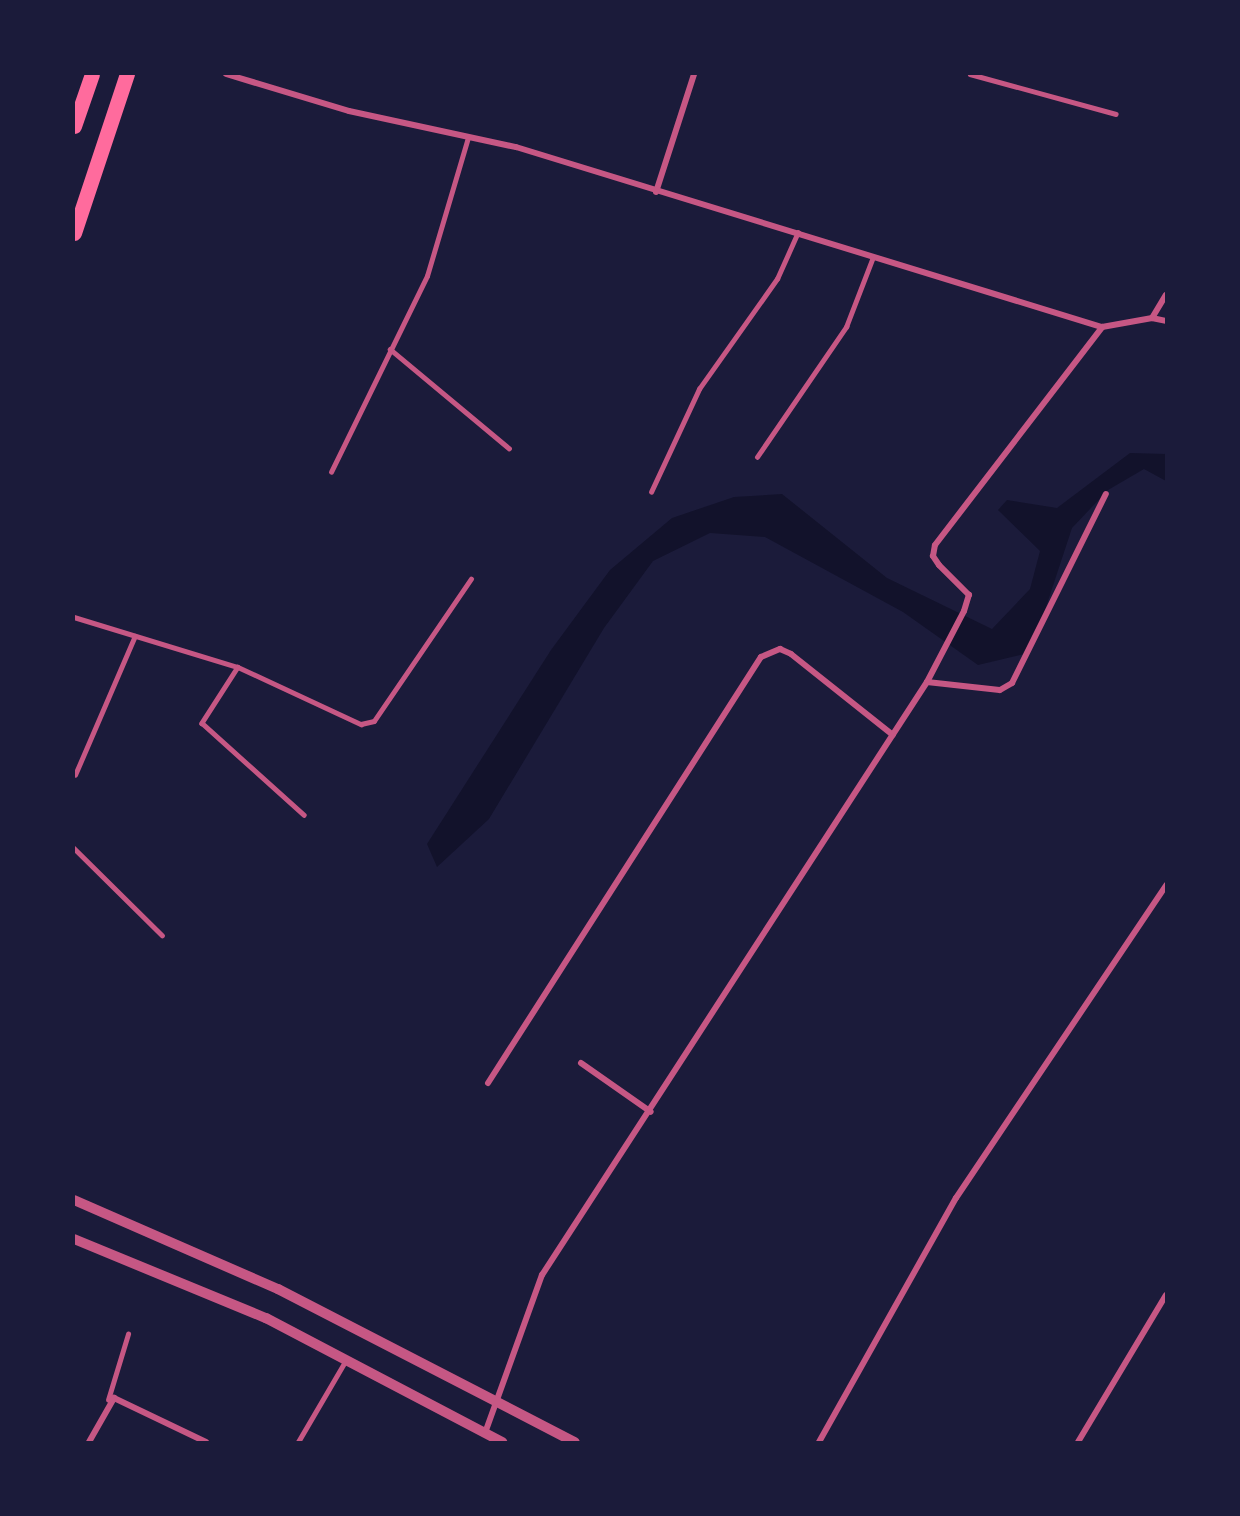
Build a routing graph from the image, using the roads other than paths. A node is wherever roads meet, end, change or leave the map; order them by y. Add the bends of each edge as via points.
1 (92, 74) edge
2 (124, 74) edge
3 (226, 74) edge
4 (694, 74) edge
5 (970, 74) edge
6 (1116, 114) dead end
7 (74, 126) edge
8 (468, 138) junction
9 (656, 192) junction
10 (798, 232) junction
11 (74, 233) edge
12 (873, 257) junction
13 (1167, 295) edge
14 (1152, 318) junction
15 (1167, 321) edge
16 (1102, 327) junction
17 (390, 349) junction
18 (509, 448) dead end
19 (757, 457) dead end
20 (331, 472) dead end
21 (651, 492) dead end
22 (1106, 494) dead end
23 (471, 579) dead end
24 (74, 617) edge
25 (135, 636) junction
26 (237, 667) junction
27 (927, 682) junction
28 (893, 735) junction
29 (75, 774) dead end
30 (304, 815) dead end
31 (74, 848) edge
32 (1167, 885) edge
33 (162, 935) dead end
34 (581, 1063) dead end
35 (488, 1083) dead end
36 (651, 1112) junction
37 (74, 1200) edge
38 (74, 1239) edge
39 (1167, 1295) edge
40 (128, 1334) dead end
41 (346, 1360) junction
42 (108, 1400) junction
43 (496, 1402) junction
44 (485, 1433) junction
45 (89, 1443) edge
46 (206, 1443) edge
47 (298, 1443) edge
48 (502, 1443) edge
49 (575, 1443) edge
50 (819, 1443) edge
51 (1078, 1443) edge

1 - 7 main road
2 - 11 main road
3 - 8 street via 349,111
4 - 9 street
5 - 6 lane
8 - 9 street via 516,147
8 - 17 lane via 427,276
9 - 10 street
10 - 12 street
10 - 21 lane via 777,279 699,389
12 - 16 street
12 - 19 lane via 846,327
13 - 14 street
14 - 15 street
14 - 16 street
16 - 27 street via 935,545 933,556 939,565 969,595
17 - 18 lane
17 - 20 lane
22 - 27 street via 1012,683 1000,690
23 - 26 lane via 374,721 347,721
24 - 25 lane
25 - 26 lane
25 - 29 lane
26 - 30 lane via 202,723
27 - 28 street
28 - 35 street via 791,654 780,649 760,657
28 - 36 street
31 - 33 lane
32 - 50 street via 956,1198
34 - 36 street
36 - 43 street via 542,1275
37 - 43 street via 278,1289
38 - 41 street via 266,1318
39 - 51 street
40 - 42 lane
41 - 44 street
41 - 47 lane
42 - 45 street
42 - 46 street via 120,1399
43 - 44 street
43 - 49 street
44 - 48 street

